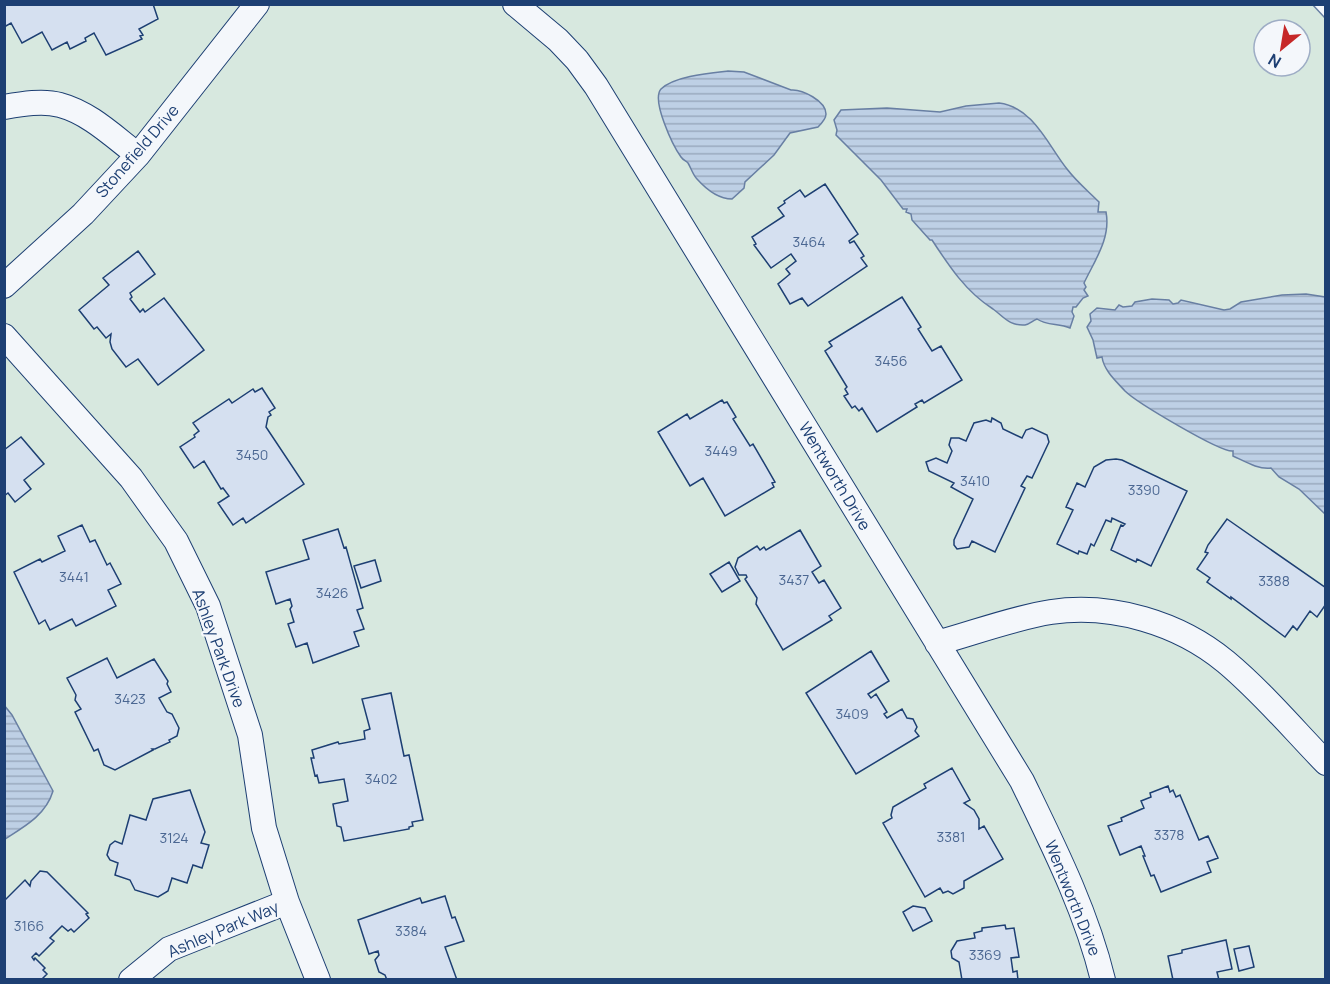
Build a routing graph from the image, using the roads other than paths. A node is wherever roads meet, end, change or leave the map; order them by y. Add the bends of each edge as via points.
1 (257, 4) edge
2 (515, 4) edge
3 (4, 107) edge
4 (138, 155) junction
5 (4, 286) edge
6 (4, 336) edge
7 (937, 643) junction
8 (1326, 763) edge
9 (287, 902) junction
10 (130, 980) edge
11 (318, 980) edge
12 (1103, 980) edge

1 - 4 street, Stonefield Drive
2 - 7 street, Wentworth Drive via 558,40 596,86
3 - 4 street via 60,104 93,120
4 - 5 street, Stonefield Drive via 83,214
6 - 9 street, Ashley Park Drive via 131,478 176,541 208,606 250,735 264,828
7 - 8 street via 1053,612 1104,612 1153,622 1179,632 1226,661
7 - 12 street, Wentworth Drive via 1022,781 1062,862
9 - 10 street, Ashley Park Way via 169,949
9 - 11 street, Ashley Park Drive

